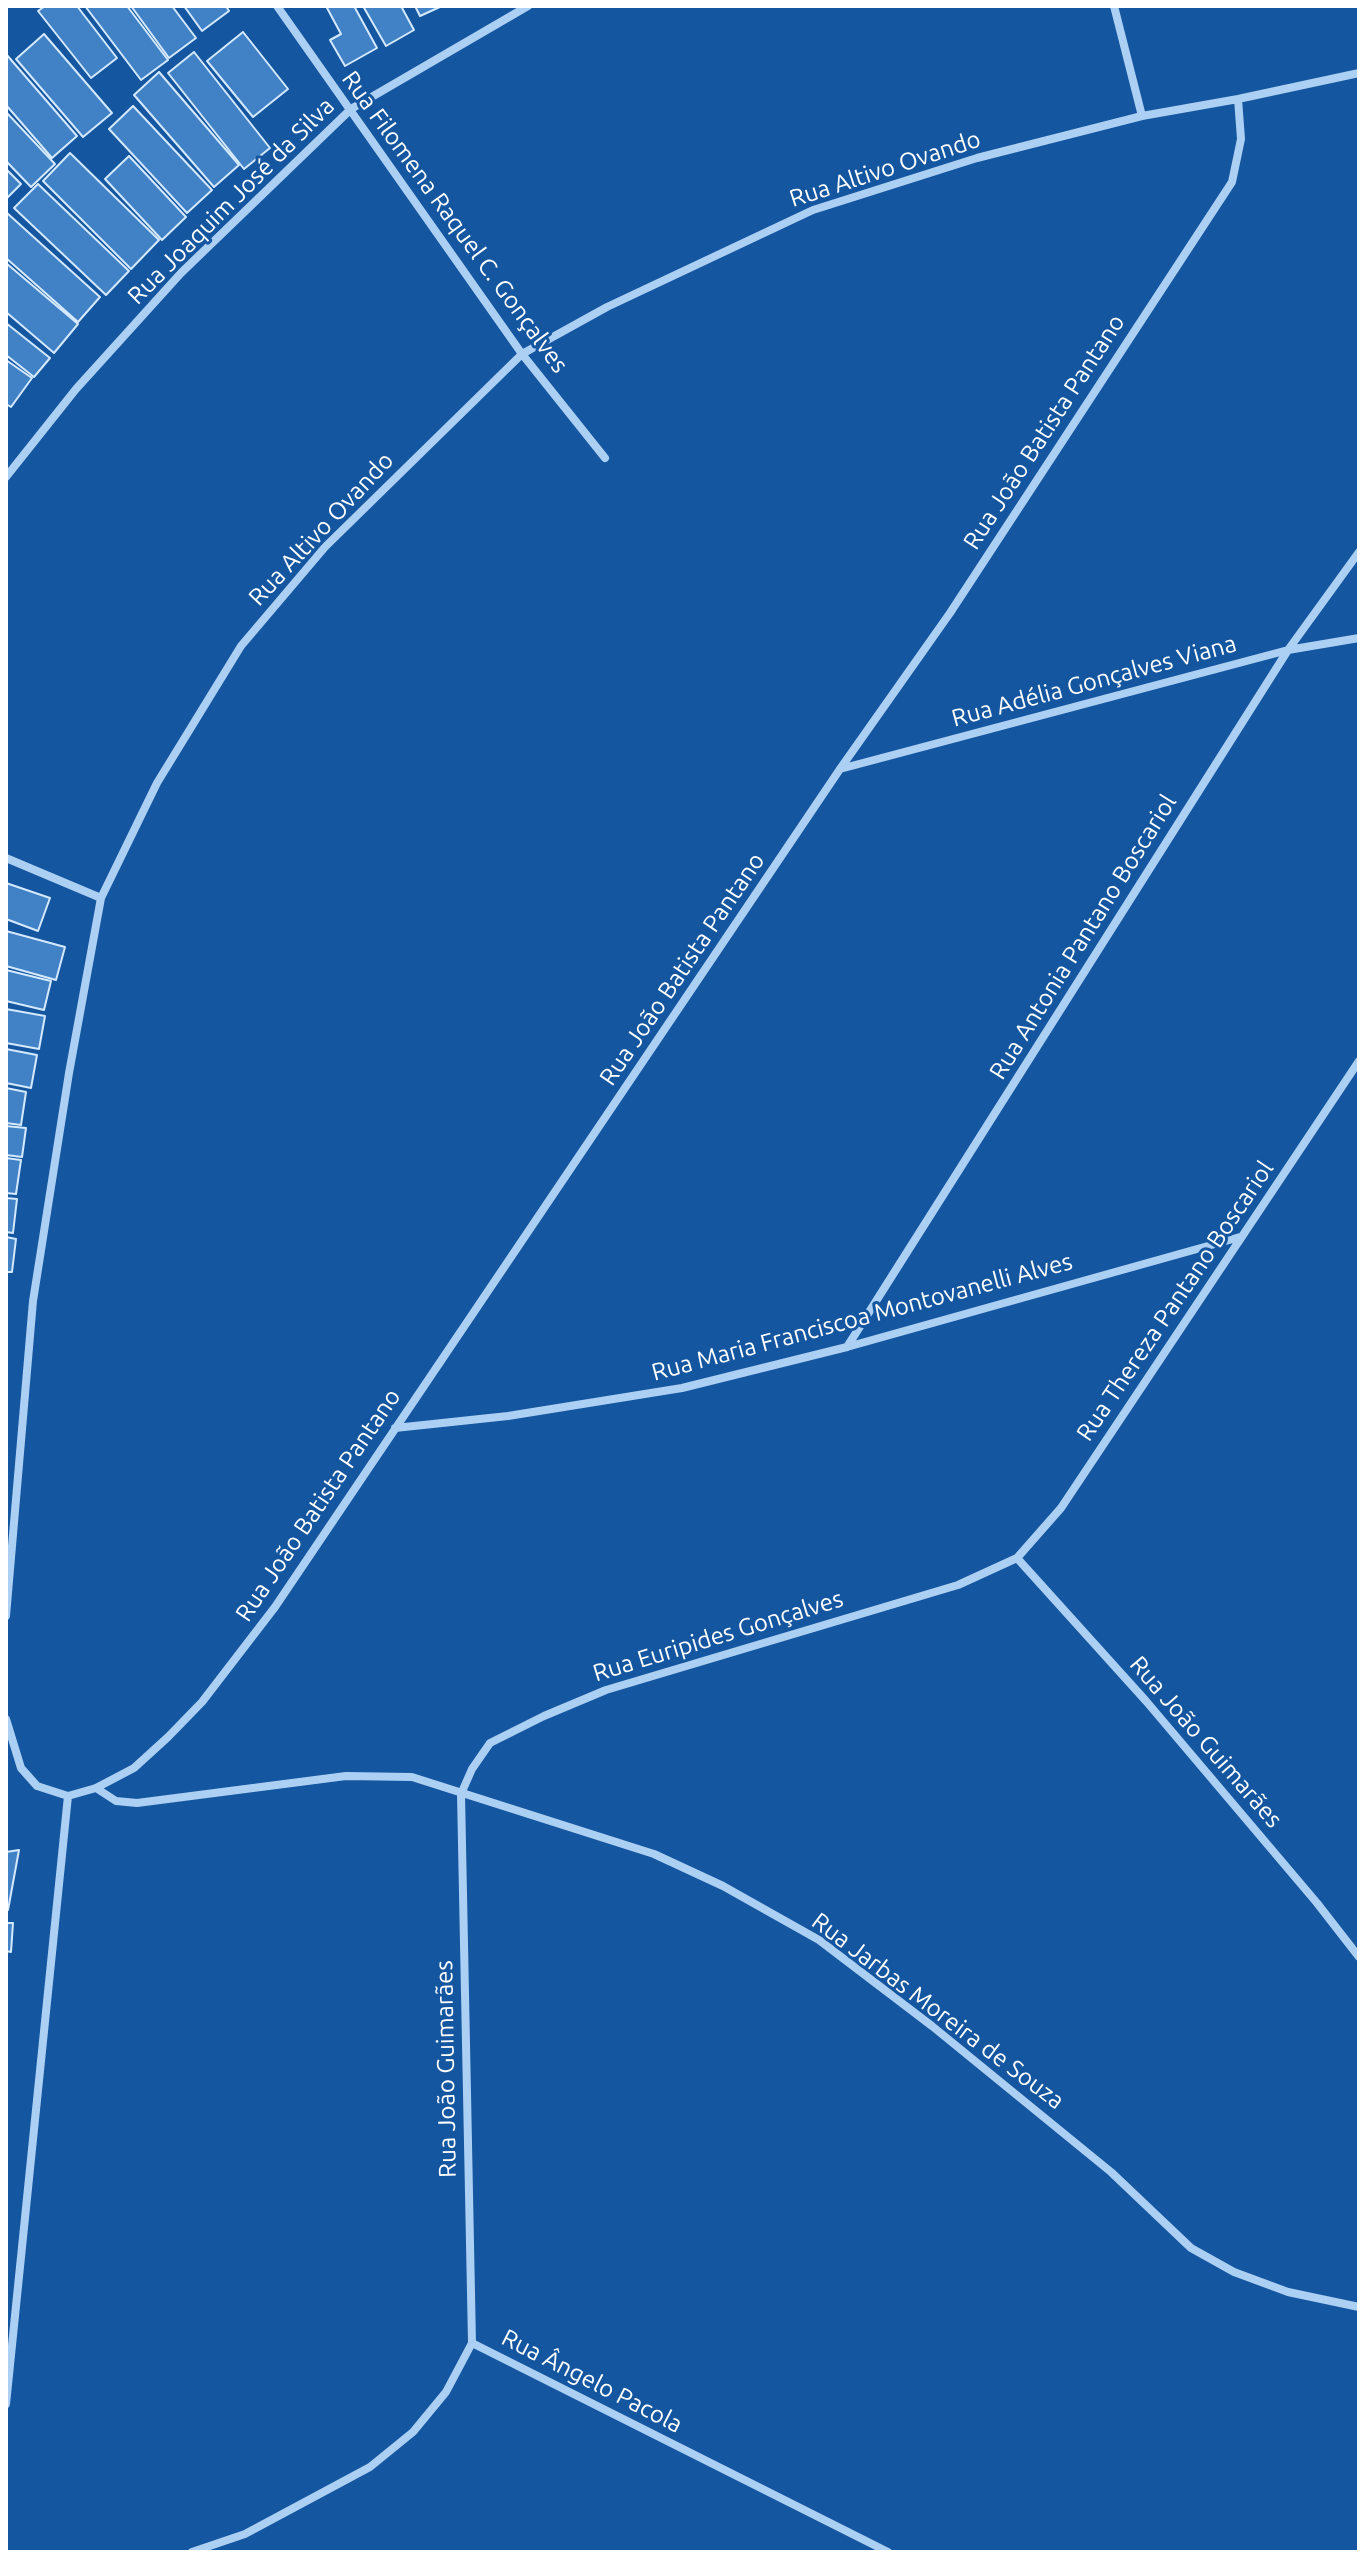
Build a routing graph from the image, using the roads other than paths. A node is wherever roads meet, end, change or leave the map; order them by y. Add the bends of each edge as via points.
1 (277, 6) edge
2 (528, 6) edge
3 (1114, 6) edge
4 (1359, 73) edge
5 (1238, 99) junction
6 (351, 109) junction
7 (1142, 116) junction
8 (522, 354) junction
9 (605, 458) dead end
10 (6, 477) edge
11 (1359, 552) edge
12 (1359, 638) edge
13 (1288, 650) junction
14 (840, 769) junction
15 (6, 858) edge
16 (101, 898) junction
17 (1359, 1061) edge
18 (1241, 1236) junction
19 (847, 1347) junction
20 (395, 1428) junction
21 (1017, 1558) junction
22 (6, 1616) edge
23 (6, 1719) edge
24 (96, 1788) junction
25 (461, 1794) junction
26 (68, 1796) junction
27 (1359, 1957) edge
28 (1359, 2307) edge
29 (472, 2343) junction
30 (6, 2404) edge
31 (192, 2552) edge
32 (888, 2552) edge

1 - 6 street, Rua Filomena Raquel C. Gonçalves
2 - 6 street, Rua Joaquim José da Silva
3 - 7 street
4 - 5 street, Rua Altivo Ovando
5 - 7 street, Rua Altivo Ovando
5 - 14 street, Rua João Batista Pantano via 1241,139 1232,182 950,613
6 - 8 street, Rua Filomena Raquel C. Gonçalves
6 - 10 street, Rua Joaquim José da Silva via 181,273 76,389
7 - 8 street, Rua Altivo Ovando via 977,158 813,210 607,307
8 - 9 street, Rua Filomena Raquel C. Gonçalves
8 - 16 street, Rua Altivo Ovando via 325,547 241,646 157,783
11 - 13 street, Rua Antonia Pantano Boscariol
12 - 13 street, Rua Adélia Gonçalves Viana
13 - 14 street, Rua Adélia Gonçalves Viana
13 - 19 street, Rua Antonia Pantano Boscariol
14 - 20 street, Rua João Batista Pantano
15 - 16 street
16 - 22 street, Rua Altivo Ovando via 33,1301
17 - 18 street, Rua Thereza Pantano Boscariol
18 - 19 street, Rua Maria Franciscoa Montovanelli Alves
18 - 21 street, Rua Thereza Pantano Boscariol via 1061,1508
19 - 20 street, Rua Maria Franciscoa Montovanelli Alves via 682,1388
20 - 24 street, Rua João Batista Pantano via 275,1607 202,1702 134,1768
21 - 25 street, Rua Euripides Gonçalves via 958,1585 697,1661 544,1716 490,1743
21 - 27 street, Rua João Guimarães via 1156,1712
23 - 26 street via 21,1768 37,1786
24 - 25 street, Rua Jarbas Moreira de Souza via 116,1801 137,1803 305,1780 392,1776 412,1777
24 - 26 street, Rua João Batista Pantano
25 - 28 street, Rua Jarbas Moreira de Souza via 654,1854 805,1932 944,2035 1111,2172 1191,2248 1234,2272 1288,2292
25 - 29 street, Rua João Guimarães
26 - 30 street
29 - 31 street, Rua Ângelo Pacola via 446,2392 413,2432 370,2467 245,2534
29 - 32 street, Rua Ângelo Pacola

